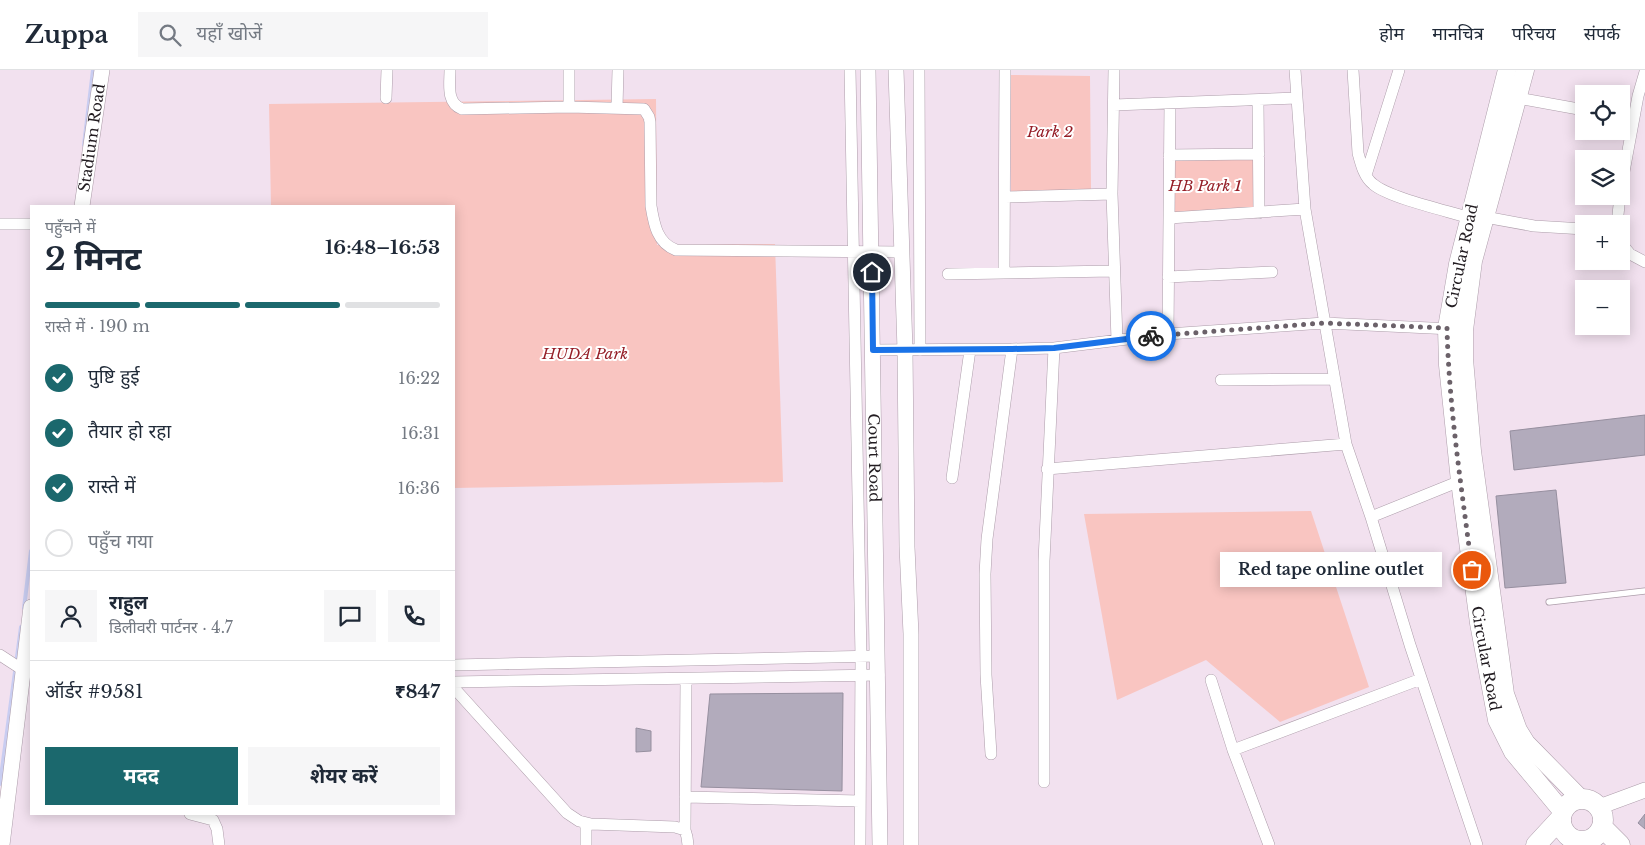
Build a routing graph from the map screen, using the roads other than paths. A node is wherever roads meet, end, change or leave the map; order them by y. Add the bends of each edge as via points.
1 (102, 70) edge
2 (387, 70) edge
3 (450, 70) edge
4 (569, 70) edge
5 (618, 70) edge
6 (850, 70) edge
7 (868, 70) edge
8 (896, 70) edge
9 (919, 70) edge
10 (1005, 70) edge
11 (1114, 70) edge
12 (1295, 70) edge
13 (1353, 70) edge
14 (1399, 70) edge
15 (1525, 70) edge
16 (1503, 71) edge
17 (1645, 72) edge
18 (386, 98) dead end
19 (1297, 98) junction
20 (1518, 98) junction
21 (1258, 100) junction
22 (1170, 103) junction
23 (1114, 105) junction
24 (569, 107) junction
25 (617, 108) junction
26 (1575, 108) edge
27 (1630, 118) edge
28 (1633, 119) junction
29 (1628, 150) edge
30 (1259, 154) junction
31 (1169, 156) junction
32 (1366, 174) junction
33 (1112, 194) junction
34 (1005, 197) junction
35 (82, 205) edge
36 (1304, 210) junction
37 (1259, 213) junction
38 (1169, 218) junction
39 (1477, 218) junction
40 (0, 224) edge
41 (30, 224) edge
42 (1575, 228) edge
43 (852, 252) junction
44 (872, 252) junction
45 (901, 252) junction
46 (1630, 254) edge
47 (1645, 262) edge
48 (1114, 271) junction
49 (1004, 272) junction
50 (1272, 272) dead end
51 (948, 274) dead end
52 (1168, 277) junction
53 (1324, 323) junction
54 (1456, 329) junction
55 (1168, 334) junction
56 (1117, 340) junction
57 (1054, 348) junction
58 (1012, 349) junction
59 (873, 350) junction
60 (913, 350) junction
61 (970, 350) junction
62 (1334, 379) junction
63 (1221, 380) dead end
64 (1346, 444) junction
65 (1047, 469) junction
66 (952, 478) dead end
67 (1460, 481) junction
68 (1370, 517) junction
69 (1645, 591) edge
70 (1549, 602) dead end
71 (30, 623) edge
72 (0, 655) edge
73 (878, 656) junction
74 (861, 657) junction
75 (455, 664) edge
76 (27, 670) edge
77 (879, 675) junction
78 (861, 676) junction
79 (1421, 678) junction
80 (686, 679) junction
81 (1211, 680) dead end
82 (455, 682) edge
83 (455, 689) edge
84 (26, 691) edge
85 (1233, 750) junction
86 (992, 754) dead end
87 (1044, 782) dead end
88 (1645, 790) edge
89 (685, 797) junction
90 (1580, 798) junction
91 (860, 801) junction
92 (1599, 807) junction
93 (194, 815) edge
94 (1561, 815) junction
95 (586, 823) junction
96 (685, 830) junction
97 (1588, 839) edge
98 (2, 845) edge
99 (219, 845) edge
100 (586, 845) edge
101 (688, 845) edge
102 (860, 845) edge
103 (880, 845) edge
104 (911, 845) edge
105 (1269, 845) edge
106 (1477, 845) edge
107 (1536, 845) edge
108 (1620, 845) edge

1 - 35 street, Stadium Road
2 - 18 street
3 - 24 street via 452,100 462,109
4 - 24 street
5 - 25 street
6 - 43 street
7 - 44 street, Court Road
8 - 45 street
9 - 60 street
10 - 34 street
11 - 23 street
12 - 19 street
13 - 32 street via 1358,153
14 - 32 street
15 - 20 main road
16 - 39 main road, Circular Road
17 - 28 street
19 - 21 street
19 - 36 street
20 - 26 street
20 - 39 main road
21 - 22 street
21 - 30 street
22 - 23 street
22 - 31 street
23 - 33 street
24 - 25 street
25 - 43 street via 644,109 649,117 651,206 659,235 668,247 682,252
27 - 28 street
28 - 29 street
30 - 31 street
30 - 37 street
31 - 38 street
32 - 39 street via 1382,190
33 - 34 street
33 - 48 street
34 - 49 street
36 - 37 street
36 - 53 street
37 - 38 street
38 - 52 street
39 - 42 street
39 - 54 main road via 1473,261
40 - 41 street
43 - 44 street
43 - 74 street
44 - 45 street
44 - 59 street, Court Road
45 - 60 street
46 - 47 street
48 - 49 street
48 - 56 street
49 - 51 street
50 - 52 street
52 - 55 street
53 - 54 street
53 - 55 street
53 - 62 street
54 - 67 main road, Circular Road via 1448,365
54 - 90 main road via 1464,359 1472,451 1505,694 1526,743
55 - 56 street
56 - 57 street
57 - 58 street
57 - 65 street
58 - 61 street
58 - 86 street via 985,574 986,675
59 - 60 street
59 - 73 street, Court Road
60 - 61 street
60 - 104 street via 907,547 911,634
61 - 66 street
62 - 63 street
62 - 64 street
64 - 65 street
64 - 68 street
65 - 87 street
67 - 68 street
67 - 94 main road, Circular Road via 1497,720 1513,752
68 - 79 street
69 - 70 lane
71 - 76 street
72 - 76 street
73 - 74 street
73 - 77 street, Court Road
74 - 75 street
74 - 78 street
76 - 84 street
77 - 78 street
77 - 103 street, Court Road
78 - 80 street
78 - 91 street
79 - 85 street
79 - 106 street
80 - 82 street
80 - 89 street
81 - 85 street
83 - 95 street via 567,813
84 - 98 street
85 - 105 street
88 - 92 street
89 - 91 street
89 - 96 street
90 - 92 highway via 1591,800
90 - 94 highway via 1568,803
91 - 102 street
92 - 97 highway via 1603,815
93 - 99 street via 213,820
94 - 97 highway via 1567,835
94 - 107 highway
95 - 96 street via 675,826
95 - 100 street
96 - 101 street
97 - 108 highway

